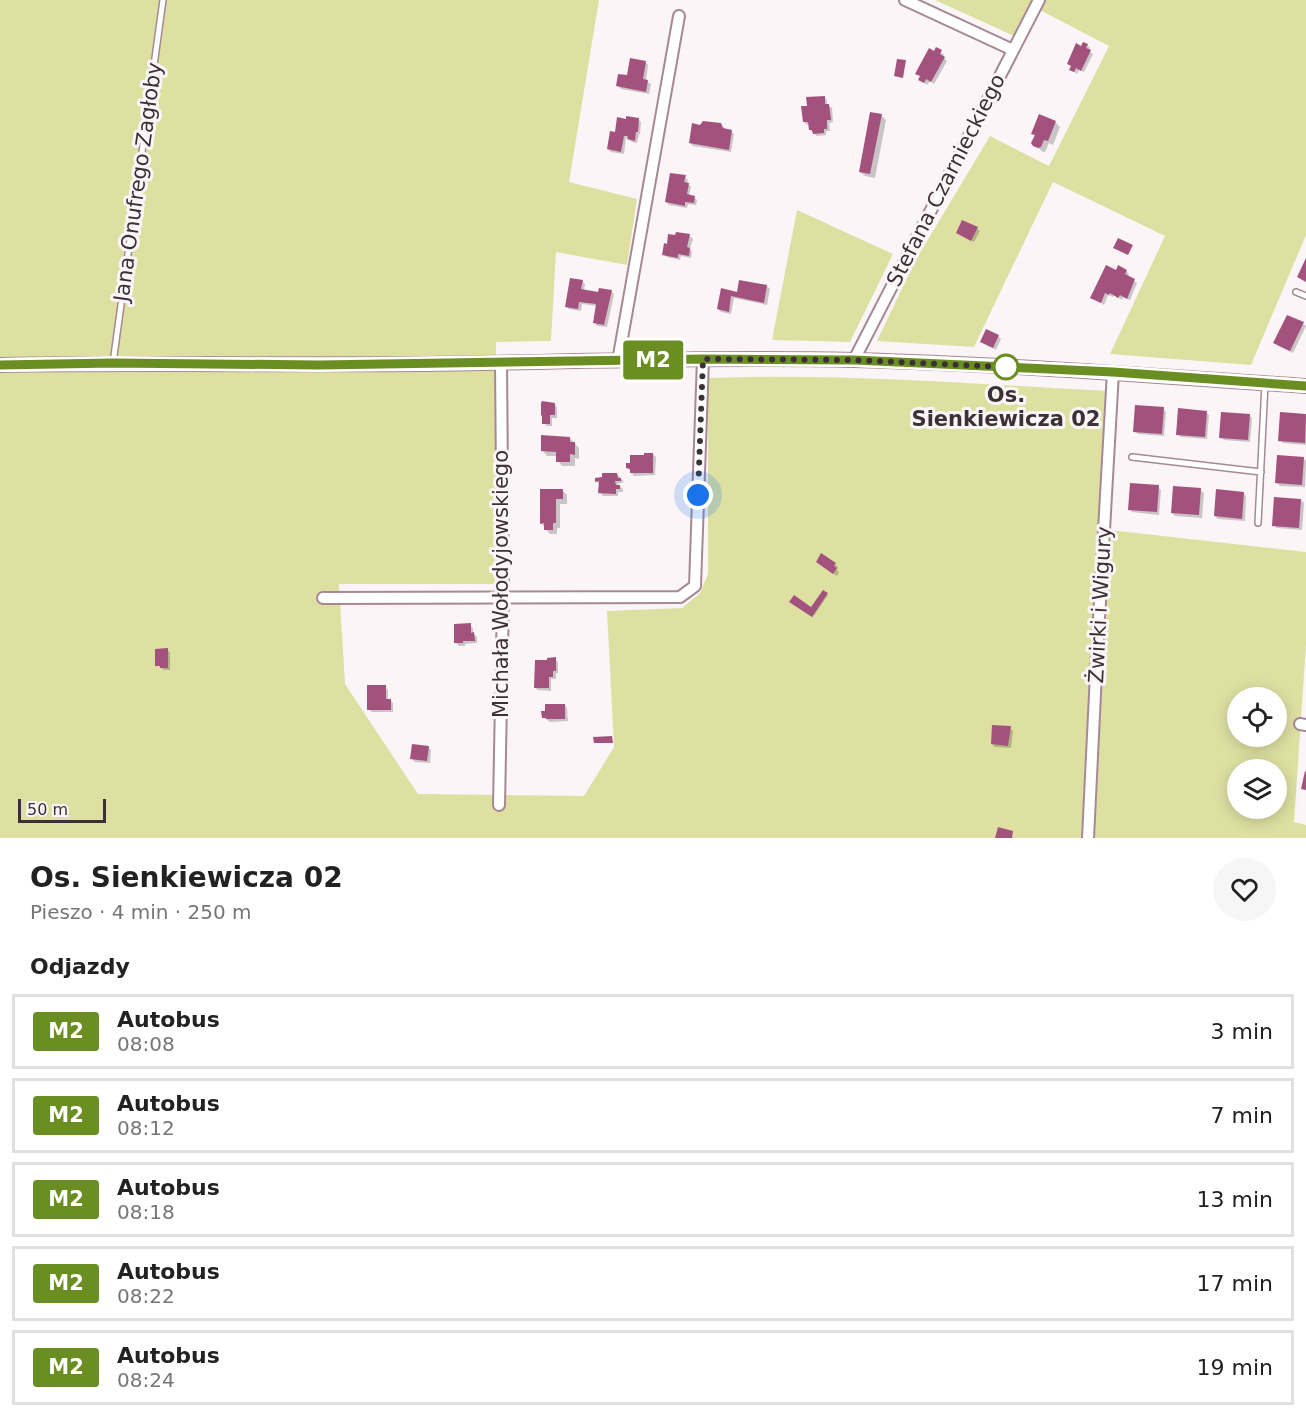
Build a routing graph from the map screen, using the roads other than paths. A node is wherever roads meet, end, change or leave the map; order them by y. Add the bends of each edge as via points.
1 (164, 0) edge
2 (905, 0) edge
3 (1039, 0) edge
4 (679, 16) dead end
5 (1013, 50) junction
6 (1296, 292) dead end
7 (1306, 296) edge
8 (703, 359) junction
9 (854, 360) junction
10 (618, 361) junction
11 (113, 363) junction
12 (501, 363) junction
13 (0, 365) edge
14 (1113, 372) junction
15 (1265, 384) junction
16 (1306, 386) edge
17 (1132, 458) dead end
18 (1261, 472) junction
19 (1258, 523) dead end
20 (503, 597) junction
21 (323, 598) dead end
22 (499, 805) dead end
23 (1088, 838) edge

1 - 11 lane, Jana Onufrego Zagłoby
2 - 5 street
3 - 5 street, Stefana Czarnieckiego
4 - 10 street
5 - 9 street, Stefana Czarnieckiego
6 - 7 lane
8 - 9 street
8 - 10 street
8 - 20 street via 695,586 680,597
9 - 14 street
10 - 12 street
11 - 12 street
11 - 13 street
12 - 20 street, Michała Wołodyjowskiego
14 - 15 street
14 - 23 street, Żwirki i Wigury
15 - 16 street
15 - 18 lane
17 - 18 lane
18 - 19 lane
20 - 21 street
20 - 22 street, Michała Wołodyjowskiego

